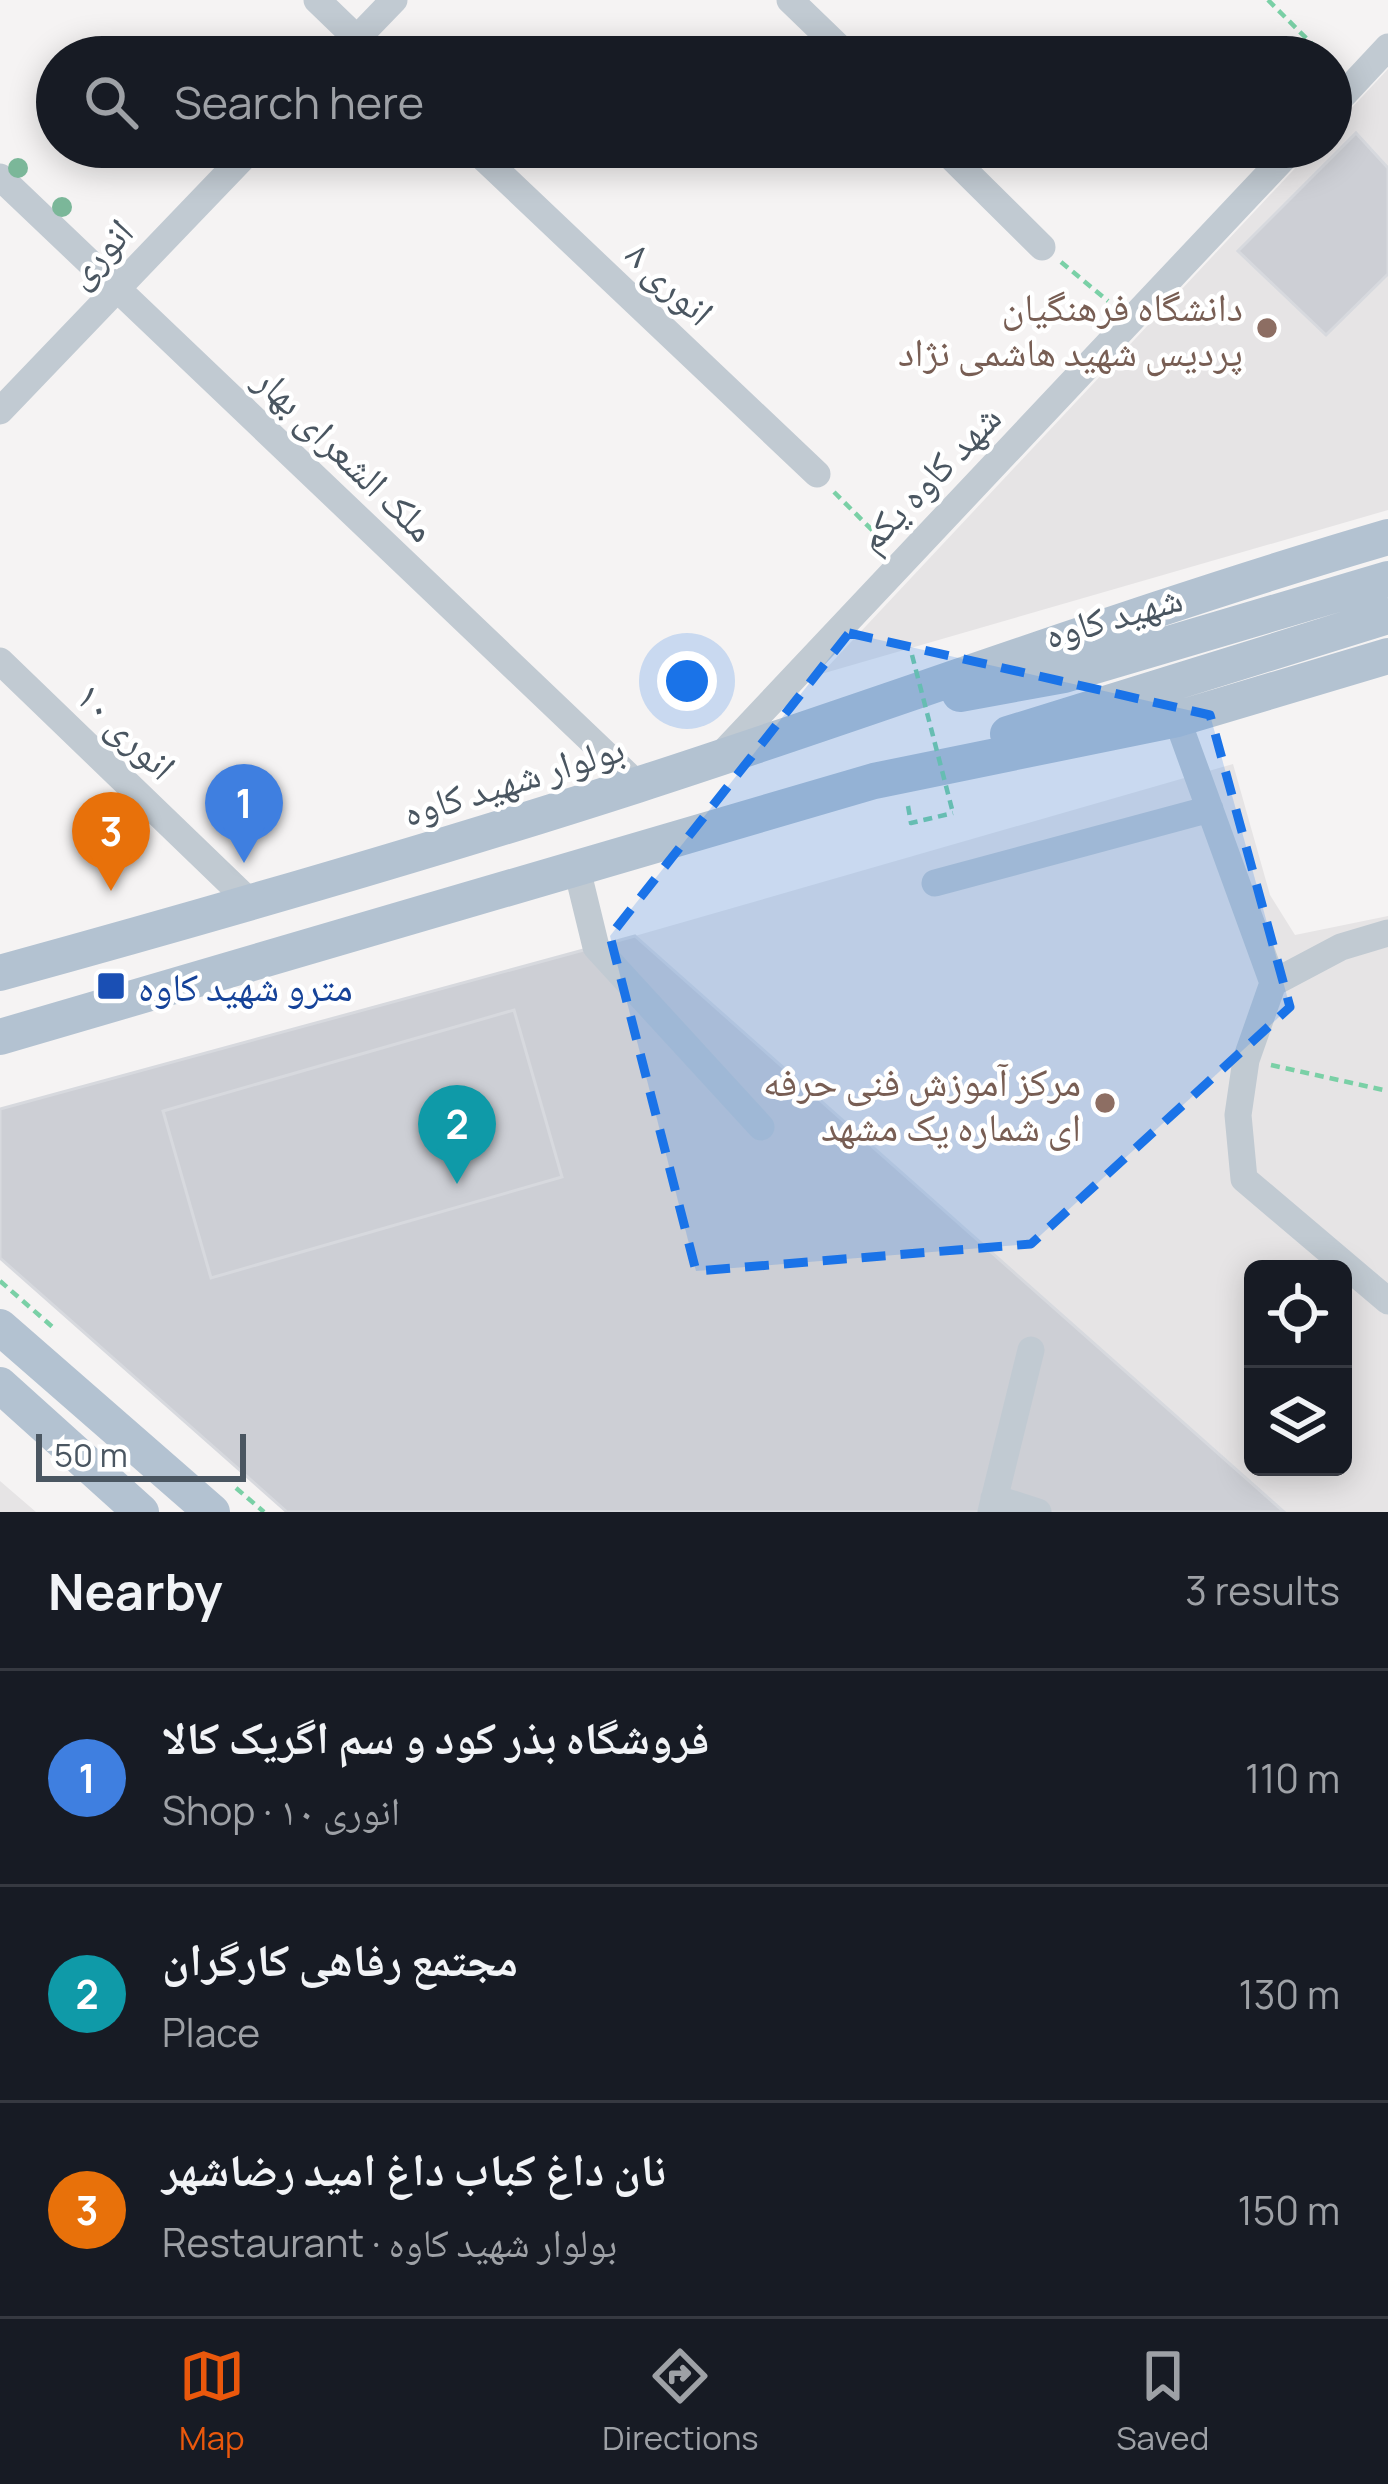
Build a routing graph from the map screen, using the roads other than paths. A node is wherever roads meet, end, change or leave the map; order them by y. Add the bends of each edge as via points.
1 (317, 0) edge
2 (394, 0) edge
3 (790, 0) edge
4 (345, 36) edge
5 (368, 36) edge
6 (827, 36) edge
7 (1388, 47) edge
8 (1352, 86) edge
9 (233, 168) edge
10 (494, 168) edge
11 (961, 168) edge
12 (1274, 168) edge
13 (0, 177) edge
14 (1042, 247) road end
15 (117, 289) junction
16 (0, 411) edge
17 (818, 474) road end
18 (1388, 537) edge
19 (1388, 579) edge
20 (1388, 616) edge
21 (1388, 656) edge
22 (0, 661) edge
23 (856, 712) junction
24 (1177, 719) junction
25 (718, 758) junction
26 (874, 781) junction
27 (638, 785) junction
28 (1210, 809) junction
29 (576, 865) junction
30 (935, 884) dead end
31 (252, 904) junction
32 (1388, 933) edge
33 (0, 973) edge
34 (1273, 983) junction
35 (0, 1037) edge
36 (761, 1126) dead end
37 (1388, 1300) edge
38 (0, 1327) edge
39 (1031, 1350) dead end
40 (0, 1385) edge
41 (993, 1505) edge
42 (141, 1512) edge
43 (212, 1512) edge
44 (1037, 1512) edge

1 - 4 street
2 - 5 street
3 - 6 street
7 - 8 street
9 - 15 street, انوری
10 - 17 street, انوری ۸
11 - 14 street
12 - 25 street, شهد کاوه یکم
13 - 15 street, ملک الشعرای بهار
15 - 16 street, انوری
15 - 27 street, ملک الشعرای بهار
18 - 23 main road, بولوار شهید کاوه via 1174,599
19 - 23 main road, شهید کاوه via 1064,675
20 - 26 main road, شهید کاوه
21 - 24 main road
22 - 31 street, انوری ۱۰
23 - 25 main road, بولوار شهید کاوه
24 - 26 main road
24 - 28 street
25 - 27 main road, بولوار شهید کاوه
26 - 29 main road
27 - 31 main road, بولوار شهید کاوه
28 - 30 street
28 - 34 street
29 - 35 main road
29 - 36 street via 596,947
31 - 33 main road, بولوار شهید کاوه
32 - 34 street via 1341,946
34 - 37 street via 1246,1060 1238,1115 1244,1179
38 - 43 main road
39 - 41 street
40 - 42 main road
41 - 44 street

